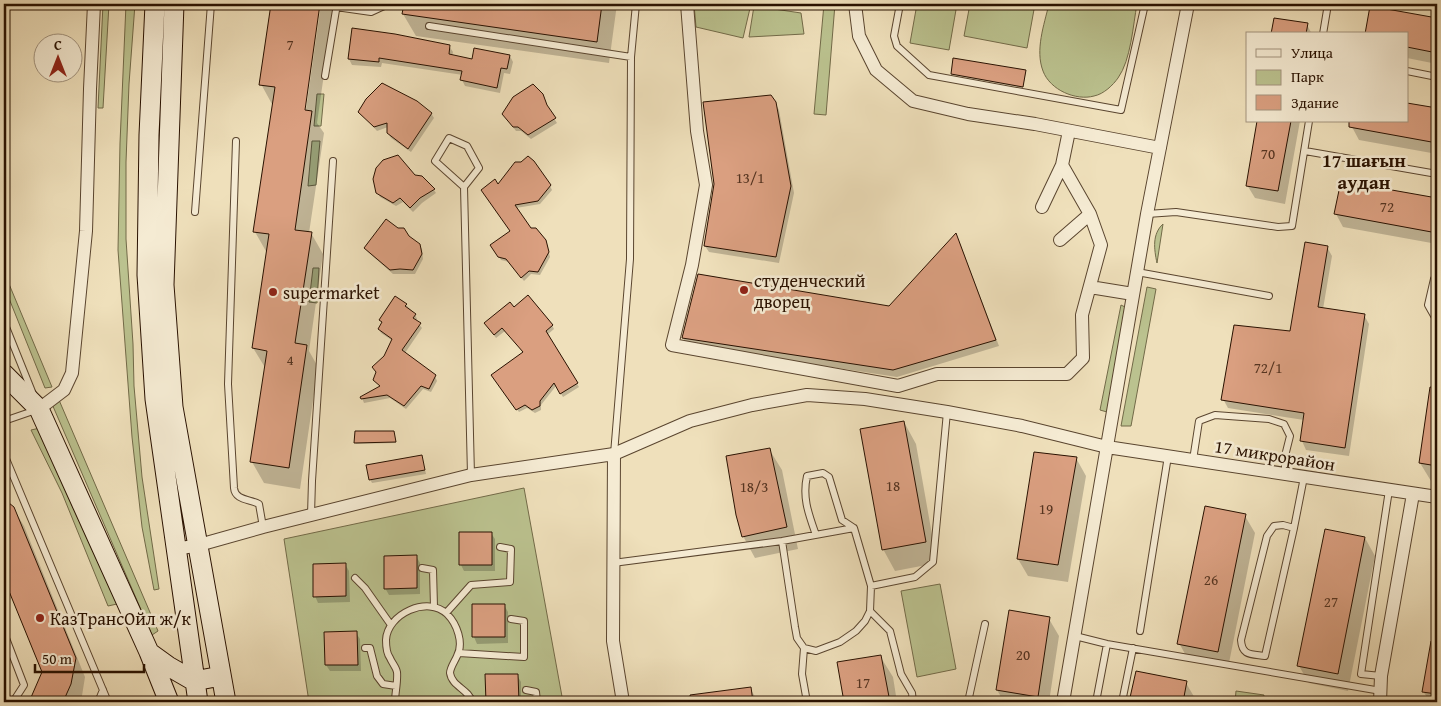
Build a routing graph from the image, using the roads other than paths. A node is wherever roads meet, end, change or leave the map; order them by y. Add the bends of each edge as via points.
1 (94, 4) edge
2 (155, 4) edge
3 (174, 4) edge
4 (211, 4) edge
5 (384, 4) edge
6 (636, 4) edge
7 (687, 4) edge
8 (855, 4) edge
9 (900, 4) edge
10 (1145, 4) edge
11 (1188, 4) edge
12 (1328, 4) edge
13 (336, 5) edge
14 (429, 26) dead end
15 (1323, 32) edge
16 (631, 56) junction
17 (1408, 71) edge
18 (325, 76) dead end
19 (1437, 77) edge
20 (1309, 122) edge
21 (1069, 130) junction
22 (236, 141) dead end
23 (1160, 148) junction
24 (1305, 151) junction
25 (333, 161) dead end
26 (1062, 165) junction
27 (1437, 174) edge
28 (464, 187) junction
29 (1042, 207) dead end
30 (195, 212) dead end
31 (1090, 214) junction
32 (1147, 214) junction
33 (1060, 240) dead end
34 (1137, 272) junction
35 (1437, 275) edge
36 (1090, 287) junction
37 (1133, 294) junction
38 (1269, 296) dead end
39 (1437, 321) edge
40 (4, 322) edge
41 (4, 374) edge
42 (39, 409) junction
43 (947, 412) junction
44 (4, 421) edge
45 (1107, 447) junction
46 (4, 454) edge
47 (614, 454) junction
48 (1168, 456) junction
49 (1193, 460) junction
50 (1285, 474) junction
51 (471, 475) junction
52 (1304, 477) junction
53 (1389, 490) junction
54 (1413, 494) junction
55 (1437, 497) edge
56 (311, 515) junction
57 (264, 527) junction
58 (854, 528) junction
59 (1294, 528) junction
60 (816, 535) junction
61 (782, 541) junction
62 (198, 545) junction
63 (500, 547) dead end
64 (176, 549) junction
65 (612, 563) junction
66 (422, 568) dead end
67 (355, 578) dead end
68 (871, 586) junction
69 (434, 607) junction
70 (870, 611) junction
71 (446, 613) junction
72 (510, 619) dead end
73 (985, 624) dead end
74 (390, 625) junction
75 (1140, 632) dead end
76 (4, 633) edge
77 (1075, 636) junction
78 (1107, 644) junction
79 (364, 648) dead end
80 (804, 648) junction
81 (1133, 648) junction
82 (149, 652) junction
83 (459, 653) junction
84 (221, 676) junction
85 (1381, 676) junction
86 (194, 681) junction
87 (396, 686) junction
88 (102, 690) junction
89 (526, 690) dead end
90 (1381, 697) edge
91 (13, 702) edge
92 (98, 702) edge
93 (108, 702) edge
94 (169, 702) edge
95 (198, 702) edge
96 (226, 702) edge
97 (395, 702) edge
98 (472, 702) edge
99 (537, 702) edge
100 (623, 702) edge
101 (807, 702) edge
102 (913, 702) edge
103 (968, 702) edge
104 (1063, 702) edge
105 (1096, 702) edge
106 (1122, 702) edge

1 - 42 street via 86,231 72,374 64,390
2 - 64 main road via 147,275 155,399
3 - 62 main road via 164,285 173,407
4 - 30 lane
5 - 13 lane via 371,12
6 - 16 lane
7 - 36 street via 696,131 706,185 692,265 672,345 898,386 937,374 1067,374 1083,358 1082,315
8 - 21 street via 859,36 876,70 913,101 968,114
9 - 10 lane via 894,36 897,46 929,75 1121,110
11 - 23 street
12 - 15 lane
13 - 18 lane
14 - 16 lane
16 - 47 lane via 630,259
17 - 19 lane
20 - 24 lane
21 - 23 street
21 - 26 street
22 - 57 lane via 228,384 234,488 238,497 258,504
23 - 32 street
24 - 27 lane
24 - 32 lane via 1292,226 1278,227 1176,212
25 - 56 lane
26 - 29 street
26 - 31 street
28 - 28 lane via 480,168 467,146 449,138 435,161
28 - 51 lane
31 - 33 street
31 - 36 street via 1101,245
32 - 34 street
34 - 37 street
34 - 38 lane
35 - 39 lane via 1428,305
36 - 37 street
37 - 45 street
40 - 42 lane
41 - 42 main road
42 - 44 lane
42 - 82 main road
43 - 45 street, 17 микрорайон
43 - 47 street, 17 микрорайон via 865,399 807,395 690,421
43 - 68 lane via 933,562 915,577
45 - 48 street, 17 микрорайон
45 - 77 street
46 - 88 lane
47 - 51 street, 17 микрорайон
47 - 65 street
48 - 49 street, 17 микрорайон
48 - 75 lane
49 - 50 street, 17 микрорайон
49 - 50 lane via 1199,421 1215,415 1269,419 1284,424 1290,436
50 - 52 street, 17 микрорайон
51 - 56 street, 17 микрорайон
52 - 53 street, 17 микрорайон
52 - 59 lane
53 - 54 street, 17 микрорайон
53 - 85 lane via 1361,674
54 - 55 street, 17 микрорайон
54 - 85 street
56 - 57 street, 17 микрорайон
57 - 62 street, 17 микрорайон
58 - 60 lane
58 - 60 lane via 842,520 829,477 823,473 807,476 804,489
58 - 68 lane
59 - 59 lane via 1265,656 1251,654 1241,648 1240,640 1267,536 1274,526
60 - 61 lane
61 - 65 lane
61 - 80 lane via 795,627
62 - 64 street, 17 микрорайон
62 - 84 main road
63 - 71 lane via 510,549 510,582 470,584
64 - 86 main road
65 - 100 street via 612,641
66 - 69 lane via 433,570
67 - 74 lane
68 - 70 lane
69 - 71 lane
69 - 74 lane via 415,608
70 - 80 lane via 856,632 840,642 816,651
70 - 102 lane via 890,631 901,674 912,693
71 - 83 lane via 457,628
72 - 83 lane via 524,621 524,657
73 - 103 lane
74 - 87 lane via 386,639 389,657 397,671
76 - 91 lane via 24,685
77 - 78 lane
77 - 104 street
78 - 81 lane
78 - 105 lane
79 - 87 lane via 370,648 377,676 383,684
80 - 101 lane via 802,674
81 - 90 lane
81 - 106 lane
82 - 86 main road
82 - 94 main road
83 - 98 lane via 450,671 452,681 470,696
84 - 86 main road
84 - 96 main road
85 - 90 street
86 - 95 main road
87 - 97 lane
88 - 92 lane
88 - 93 lane
89 - 99 lane via 536,692

